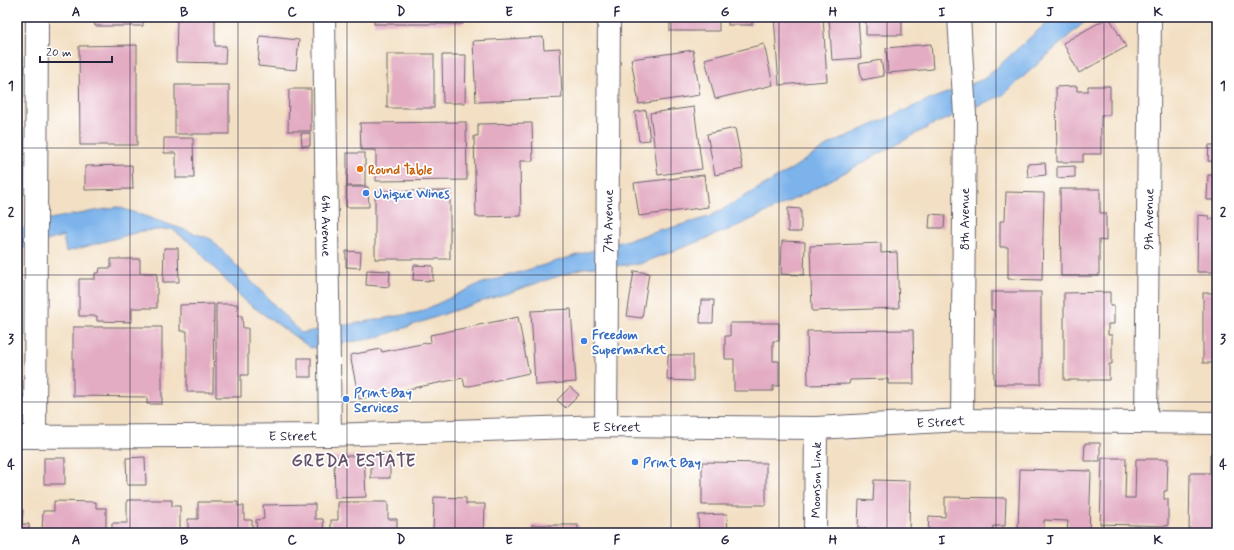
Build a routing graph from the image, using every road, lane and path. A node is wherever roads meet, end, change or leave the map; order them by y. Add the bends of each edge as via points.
1 (37, 17) edge
2 (324, 17) edge
3 (609, 17) edge
4 (959, 17) edge
5 (1150, 17) edge
6 (962, 420) junction
7 (1146, 422) junction
8 (1217, 423) edge
9 (606, 426) junction
10 (816, 428) junction
11 (330, 435) junction
12 (26, 437) edge
13 (815, 533) edge

1 - 12 street
2 - 11 street, 6th Avenue
3 - 9 street, 7th Avenue
4 - 6 street, 8th Avenue via 965,115
5 - 7 street, 9th Avenue
6 - 7 street, E Street
6 - 10 street, E Street
7 - 8 street, E Street
9 - 10 street, E Street
9 - 11 street, E Street
10 - 13 street, Moonson Link
11 - 12 street, E Street

